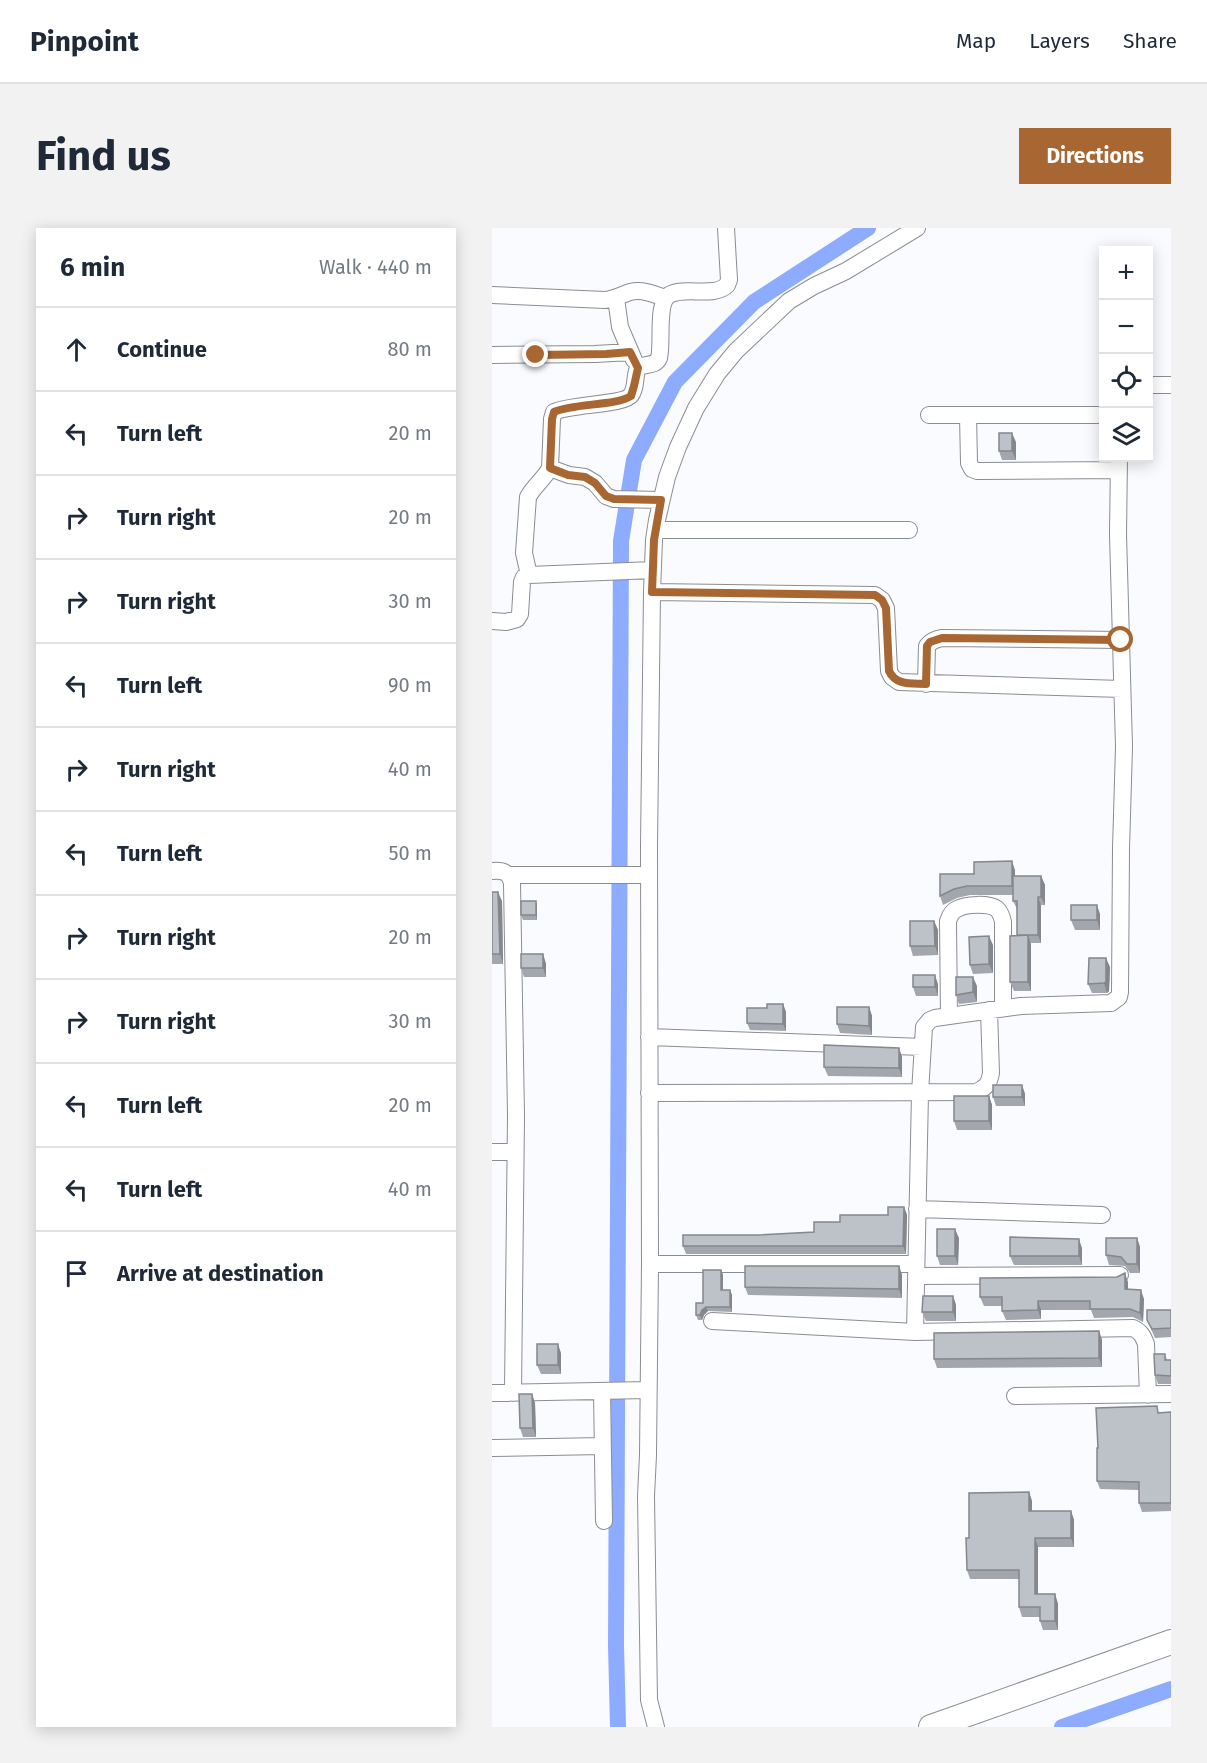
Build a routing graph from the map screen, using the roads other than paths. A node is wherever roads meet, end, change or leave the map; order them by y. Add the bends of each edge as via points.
1 (726, 228) edge
2 (917, 228) edge
3 (492, 296) edge
4 (616, 298) junction
5 (665, 298) junction
6 (630, 352) junction
7 (492, 355) edge
8 (638, 368) junction
9 (1171, 385) edge
10 (1153, 386) edge
11 (929, 415) dead end
12 (968, 415) junction
13 (1099, 415) edge
14 (1119, 464) edge
15 (550, 468) junction
16 (661, 500) junction
17 (656, 530) junction
18 (909, 530) dead end
19 (652, 570) junction
20 (530, 575) junction
21 (652, 592) junction
22 (492, 621) edge
23 (1121, 640) junction
24 (926, 684) junction
25 (1122, 689) junction
26 (492, 871) edge
27 (509, 874) junction
28 (649, 875) junction
29 (996, 1009) junction
30 (949, 1016) junction
31 (649, 1037) junction
32 (923, 1047) junction
33 (649, 1093) junction
34 (921, 1093) junction
35 (492, 1152) edge
36 (515, 1152) junction
37 (917, 1209) junction
38 (1102, 1215) dead end
39 (650, 1264) junction
40 (916, 1270) junction
41 (1120, 1275) edge
42 (712, 1321) dead end
43 (915, 1332) junction
44 (648, 1390) junction
45 (614, 1391) junction
46 (492, 1393) edge
47 (513, 1393) junction
48 (1171, 1394) edge
49 (1148, 1395) junction
50 (1015, 1396) dead end
51 (602, 1446) junction
52 (492, 1449) edge
53 (604, 1521) dead end
54 (1171, 1642) edge
55 (656, 1727) edge
56 (931, 1727) edge

1 - 5 street via 727,285 719,291 677,293
2 - 16 street via 789,301 736,351 696,408
3 - 4 street
4 - 5 street via 637,291
4 - 6 street via 620,327
5 - 8 street via 659,358
6 - 7 street
6 - 8 street
8 - 15 street via 633,392 627,399 554,412
9 - 10 street
11 - 12 street
12 - 13 street
12 - 14 street via 969,463 977,471
14 - 23 street
15 - 16 street via 585,477 614,499
15 - 20 street via 528,497 524,553
16 - 17 street
17 - 18 street
17 - 19 street
19 - 20 street
19 - 21 street
20 - 22 street via 522,582 517,619
21 - 24 street via 875,595 886,608 887,663 892,677 899,682
21 - 28 street
23 - 24 street via 936,639 927,646
23 - 25 street
24 - 25 street
25 - 29 street via 1119,997 1106,1004
26 - 27 street
27 - 28 street
27 - 36 street
28 - 31 street
29 - 30 street
29 - 30 street via 1004,922 991,906 965,906 956,909 948,921
29 - 34 street via 991,1073 983,1090
30 - 32 street via 926,1023
31 - 32 street
31 - 33 street
32 - 34 street
33 - 34 street
33 - 39 street
34 - 37 street
35 - 36 street
36 - 47 street
37 - 38 street
37 - 40 street
39 - 40 street
39 - 44 street
40 - 41 street
40 - 43 street
42 - 43 street
43 - 49 street via 1133,1328 1146,1344
44 - 45 street
44 - 55 street via 647,1626 649,1700
45 - 47 street
45 - 51 street
46 - 47 street
48 - 49 street
49 - 50 street
51 - 52 street
51 - 53 street
54 - 56 street

